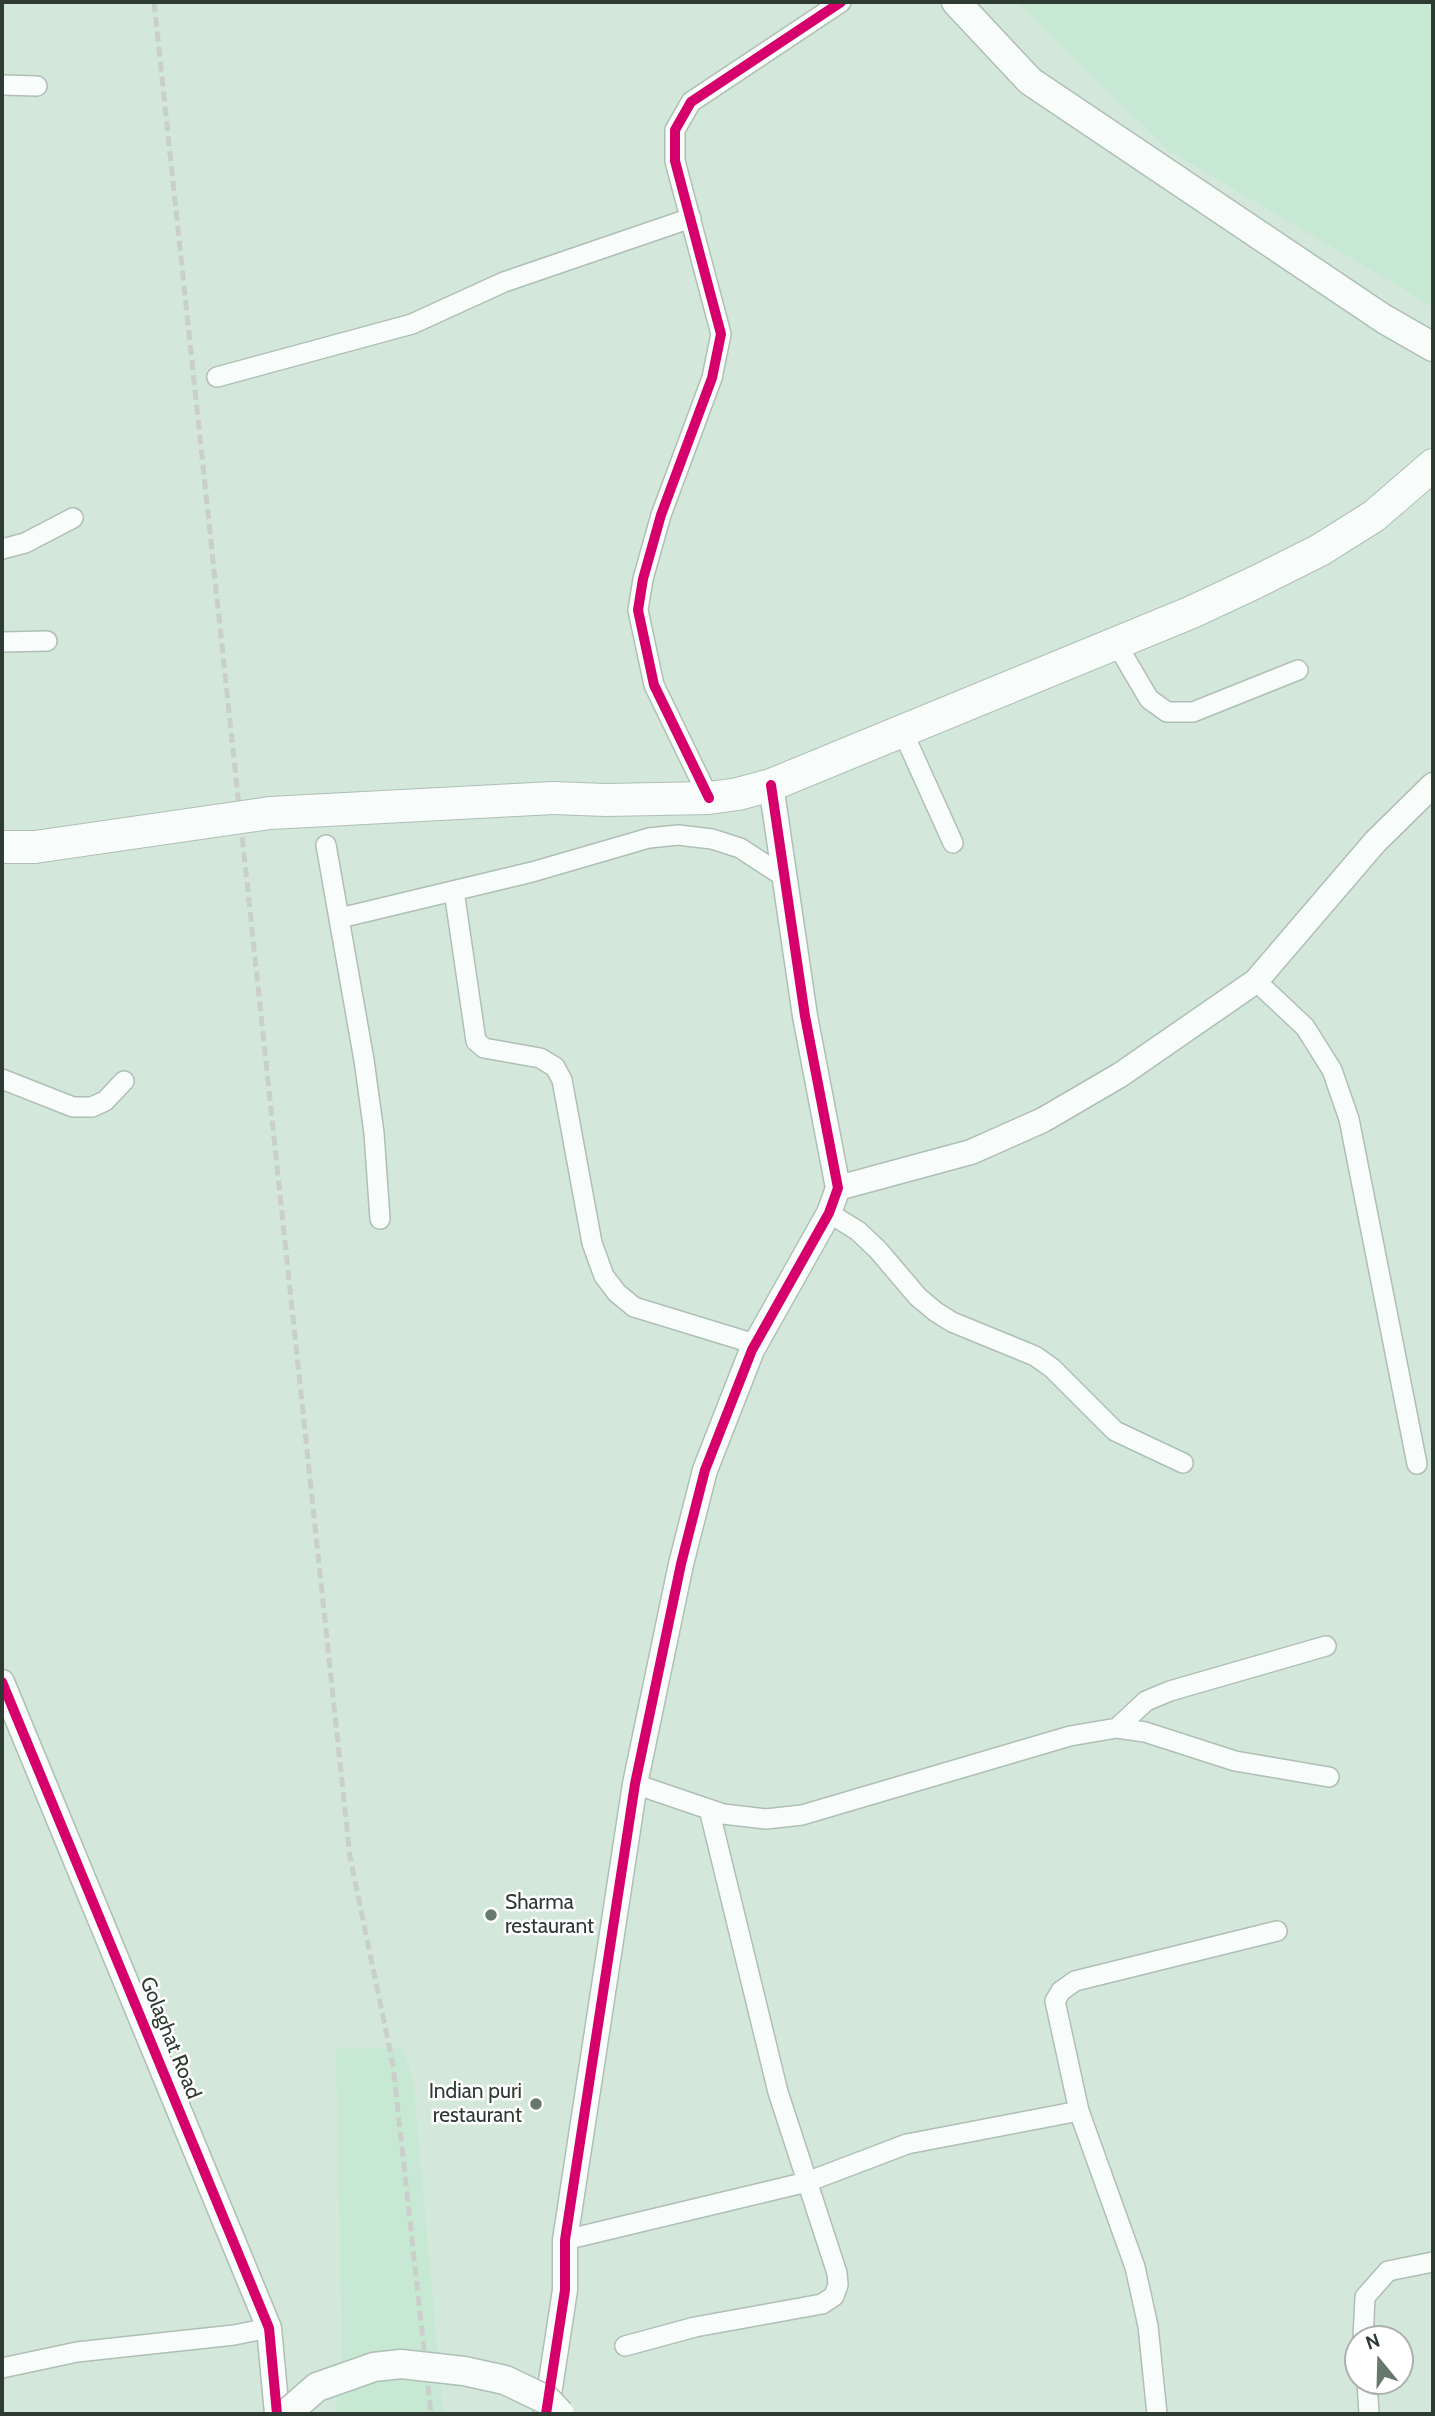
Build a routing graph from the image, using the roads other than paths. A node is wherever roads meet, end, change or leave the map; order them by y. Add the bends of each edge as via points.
1 (841, 2) edge
2 (956, 2) edge
3 (2, 85) edge
4 (37, 86) dead end
5 (691, 218) junction
6 (1433, 347) edge
7 (217, 377) dead end
8 (1433, 465) edge
9 (73, 518) dead end
10 (2, 549) edge
11 (47, 641) dead end
12 (2, 642) edge
13 (1116, 643) junction
14 (1298, 670) dead end
15 (902, 730) junction
16 (771, 785) junction
17 (1433, 785) edge
18 (709, 797) junction
19 (953, 843) dead end
20 (326, 845) dead end
21 (2, 847) edge
22 (786, 878) junction
23 (454, 891) junction
24 (340, 918) junction
25 (1256, 981) junction
26 (2, 1079) edge
27 (124, 1081) dead end
28 (838, 1188) junction
29 (829, 1213) junction
30 (380, 1219) dead end
31 (755, 1344) junction
32 (1183, 1463) dead end
33 (1417, 1464) dead end
34 (1326, 1646) dead end
35 (2, 1682) edge
36 (1117, 1728) junction
37 (1329, 1777) dead end
38 (635, 1784) junction
39 (709, 1809) junction
40 (1277, 1931) dead end
41 (1079, 2110) junction
42 (807, 2182) junction
43 (565, 2240) junction
44 (1433, 2262) edge
45 (1364, 2325) edge
46 (269, 2328) junction
47 (625, 2346) dead end
48 (2, 2368) edge
49 (1368, 2395) edge
50 (277, 2414) edge
51 (286, 2414) edge
52 (545, 2414) edge
53 (561, 2414) edge
54 (1157, 2414) edge
55 (1370, 2414) edge

1 - 5 street via 691,103 674,130 675,161
2 - 6 main road via 1030,81 1384,319
3 - 4 street
5 - 7 street via 504,282 412,324
5 - 18 street via 721,334 712,378 658,528 638,610 654,685
8 - 13 main road via 1374,516 1320,550
9 - 10 street via 25,543
11 - 12 street
13 - 14 street via 1149,699 1167,712 1193,712
13 - 15 main road
15 - 16 main road
15 - 19 street
16 - 18 main road
16 - 22 street
17 - 25 street via 1375,842
18 - 21 main road, bridge via 553,798 270,813 35,847
20 - 24 street
22 - 23 street via 740,848 678,835 649,838
22 - 28 street via 805,1016
23 - 24 street
23 - 31 street via 476,1041 484,1048 540,1058 555,1067 562,1080 590,1232 604,1276 634,1307
24 - 30 street via 372,1121
25 - 28 street via 1121,1075 1043,1120 971,1152
25 - 33 street via 1305,1027 1332,1070 1349,1119
26 - 27 street via 73,1107 92,1107 104,1101
28 - 29 street
29 - 31 street
29 - 32 street via 858,1231 936,1312 1035,1356 1115,1431
31 - 38 street via 705,1470
34 - 36 street via 1170,1691 1146,1701
35 - 46 street, Golaghat Road
36 - 37 street via 1235,1761
36 - 39 street via 1070,1736 802,1815 766,1819
38 - 39 street
38 - 43 street
39 - 42 street via 778,2092
40 - 41 street via 1075,1981 1061,1991 1055,2001
41 - 42 street via 907,2144
41 - 54 street via 1135,2267 1148,2326
42 - 43 street
42 - 47 street via 837,2273 834,2297 822,2304
43 - 52 street via 565,2290
44 - 45 street via 1388,2271 1365,2297
46 - 48 street via 77,2352
46 - 50 street, Golaghat Road
49 - 55 street
51 - 53 main road, bridge via 317,2387 346,2375 401,2364 505,2380 547,2400

